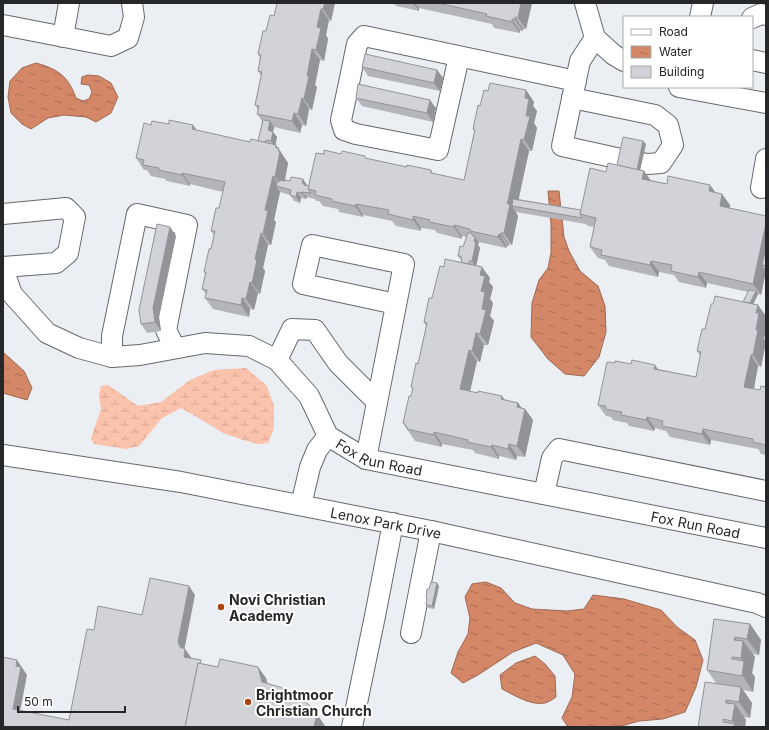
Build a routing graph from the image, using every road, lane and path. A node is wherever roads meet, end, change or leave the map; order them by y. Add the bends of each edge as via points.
1 (69, 3) edge
2 (132, 3) edge
3 (585, 3) edge
4 (703, 3) edge
5 (766, 15) edge
6 (700, 16) edge
7 (753, 18) edge
8 (3, 25) edge
9 (63, 37) junction
10 (595, 38) junction
11 (459, 57) junction
12 (623, 60) edge
13 (753, 60) edge
14 (766, 63) edge
15 (689, 88) edge
16 (574, 89) junction
17 (766, 103) edge
18 (621, 159) edge
19 (766, 159) edge
20 (642, 163) dead end
21 (761, 188) dead end
22 (3, 214) edge
23 (3, 268) edge
24 (7, 293) edge
25 (396, 304) junction
26 (175, 348) junction
27 (112, 357) junction
28 (277, 360) junction
29 (376, 402) junction
30 (328, 436) junction
31 (3, 455) edge
32 (366, 459) junction
33 (766, 491) edge
34 (544, 494) junction
35 (301, 505) junction
36 (393, 523) junction
37 (431, 531) junction
38 (766, 538) edge
39 (766, 607) edge
40 (411, 633) dead end
41 (352, 727) edge

1 - 9 street
2 - 9 street via 134,18 128,38 111,46
3 - 10 street
4 - 6 street
5 - 7 street
8 - 9 street
10 - 12 street
10 - 16 street via 580,61
11 - 11 street via 440,102 438,150 344,130 341,120 356,84 357,44 364,36
11 - 16 street
13 - 14 street
15 - 17 street
16 - 18 street via 562,146
16 - 20 street via 655,115 668,125 674,146 661,163
19 - 21 street
22 - 23 street via 66,208 75,217 68,253 56,262
23 - 24 street, Fox Run Road
24 - 27 street, Fox Run Road via 47,334 79,348
25 - 25 street via 404,264 312,245 303,284
25 - 29 street
26 - 27 street, Fox Run Road
26 - 27 street via 166,330 187,225 137,214 112,336
26 - 28 street, Fox Run Road via 205,343 249,346
28 - 29 street via 292,329 315,330 338,363
28 - 30 street, Fox Run Road via 309,396
29 - 32 street
30 - 32 street, Fox Run Road
30 - 35 street via 317,450 310,467
31 - 35 street, Lenox Park Drive via 181,482
32 - 34 street, Fox Run Road
33 - 34 street via 559,450 552,458
34 - 38 street, Fox Run Road
35 - 36 street, Lenox Park Drive
36 - 37 street, Lenox Park Drive
36 - 41 street
37 - 39 street, Lenox Park Drive
37 - 40 street

